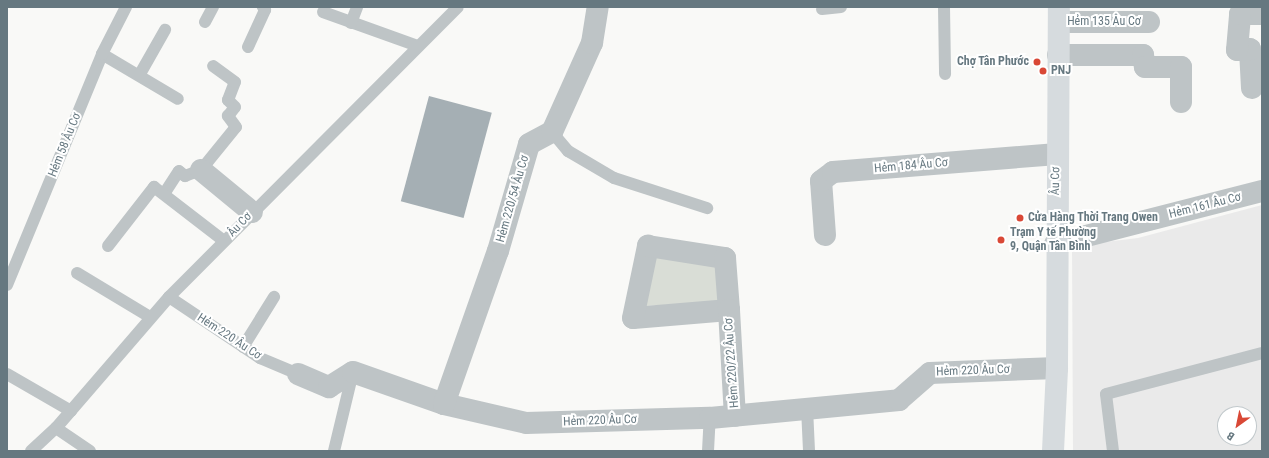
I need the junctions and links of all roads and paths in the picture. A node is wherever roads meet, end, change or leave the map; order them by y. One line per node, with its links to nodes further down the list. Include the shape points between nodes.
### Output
1 (126, 7): 19 (lane, Hẻm 58 Âu Cơ)
2 (213, 7): 13 (lane)
3 (263, 7): 18 (lane, via 265,10)
4 (357, 7): 15 (lane)
5 (458, 7): 17 (lane, Âu Cơ)
6 (598, 7): 27 (street, via 592,43)
7 (841, 7): 10 (lane)
8 (944, 7): 23 (lane)
9 (1261, 7): 24 (street, via 1261,14 1240,14 1237,50 1250,49)
10 (822, 9)
11 (323, 12): 15 (lane)
12 (1059, 14): 14 (street, Hẻm 135 Âu Cơ); 20 (main road, Âu Cơ)
13 (205, 22)
14 (1149, 22)
15 (351, 23): 17 (lane)
16 (165, 30): 22 (lane)
17 (418, 46): 33 (lane, Âu Cơ)
18 (248, 47)
19 (102, 54): 22 (lane); 39 (lane, Hẻm 58 Âu Cơ)
20 (1058, 55): 26 (street, via 1143,55 1145,67 1181,68); 28 (main road, Âu Cơ)
21 (213, 66): 29 (lane, via 235,82 228,100 235,107 228,116 236,127)
22 (140, 74): 25 (lane)
23 (945, 74)
24 (1252, 88)
25 (178, 99)
26 (1181, 102)
27 (552, 132): 32 (lane, via 568,151 614,178); 50 (street, Hẻm 220/54 Âu Cơ, via 529,144 498,251)
28 (1057, 154): 34 (street, Hẻm 184 Âu Cơ, via 833,172 821,181); 36 (main road, Âu Cơ)
29 (202, 170): 31 (lane, via 185,176 179,171); 33 (street)
30 (1262, 191): 36 (street, Hẻm 161 Âu Cơ)
31 (164, 194): 35 (lane); 37 (lane, via 154,187)
32 (707, 208)
33 (252, 212): 35 (lane, Âu Cơ)
34 (825, 235)
35 (224, 241): 40 (lane, Âu Cơ)
36 (1056, 244): 46 (main road, Âu Cơ)
37 (108, 246)
38 (77, 273): 43 (lane)
39 (7, 285)
40 (169, 297): 43 (lane, Âu Cơ); 44 (lane, Hẻm 220 Âu Cơ)
41 (274, 298): 44 (lane)
42 (729, 310): 42 (street, Hẻm 220/22 Âu Cơ, via 725,258 648,246 633,318); 53 (street, Hẻm 220/22 Âu Cơ)
43 (150, 318): 52 (lane, Âu Cơ)
44 (243, 347): 49 (lane, Hẻm 220 Âu Cơ, via 260,358)
45 (1262, 353): 62 (lane, via 1106,394)
46 (1057, 368): 51 (street, Hẻm 220 Âu Cơ, via 930,373 899,400); 61 (main road, Âu Cơ)
47 (353, 372): 49 (street, Hẻm 220 Âu Cơ, via 329,387); 50 (street, Hẻm 220 Âu Cơ); 58 (lane)
48 (7, 374): 52 (lane)
49 (298, 374)
50 (444, 404): 54 (street, Hẻm 220 Âu Cơ, via 526,424)
51 (807, 408): 53 (street, Hẻm 220 Âu Cơ); 60 (lane)
52 (71, 411): 55 (lane, Âu Cơ)
53 (735, 416): 54 (street, Hẻm 220 Âu Cơ)
54 (710, 418): 59 (lane)
55 (56, 428): 56 (lane, Âu Cơ); 57 (lane)
56 (31, 451)
57 (90, 451)
58 (334, 451)
59 (708, 451)
60 (810, 451)
61 (1053, 451)
62 (1112, 451)

